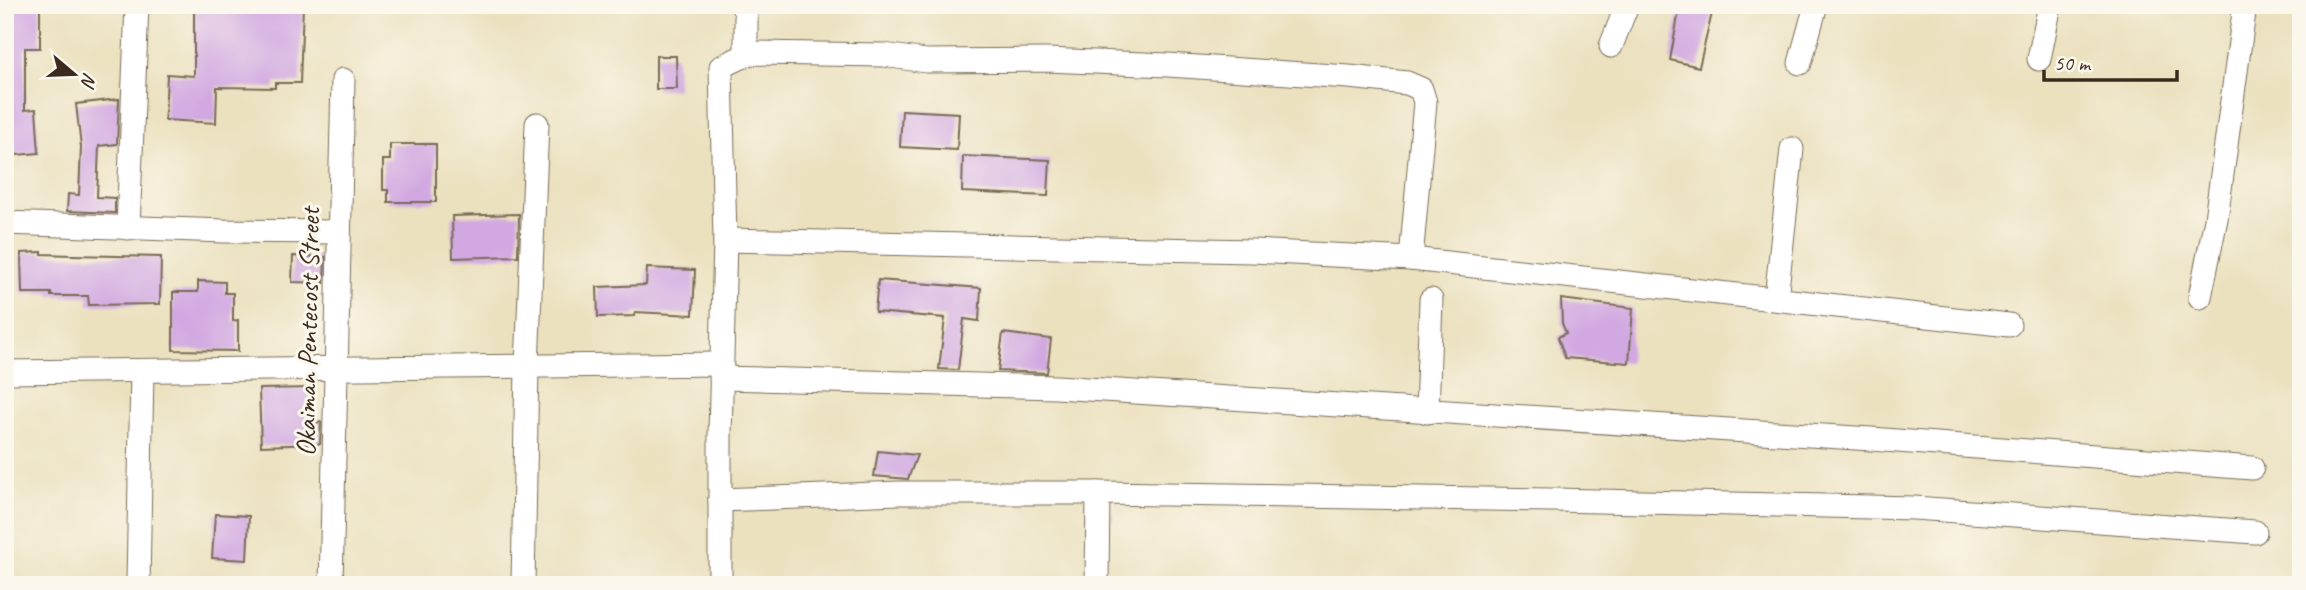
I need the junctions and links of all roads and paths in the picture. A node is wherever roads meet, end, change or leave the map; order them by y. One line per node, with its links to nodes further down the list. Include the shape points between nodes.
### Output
1 (137, 5): 15 (street)
2 (1626, 5): 7 (street)
3 (1816, 5): 10 (street)
4 (2050, 5): 9 (street)
5 (2245, 5): 19 (street, via 2216,219)
6 (744, 9): 8 (street)
7 (1611, 46)
8 (746, 49): 17 (street, via 721,67); 18 (street, via 926,61 1168,65 1407,83 1421,89 1425,102)
9 (2039, 59)
10 (1800, 63)
11 (343, 80): 16 (street, Okaiman Pentecost Street)
12 (537, 124): 23 (street)
13 (1792, 149): 20 (street)
14 (5, 223): 15 (street)
15 (128, 228): 16 (street)
16 (339, 232): 24 (street, Okaiman Pentecost Street)
17 (725, 240): 18 (street, via 1253,251); 26 (street)
18 (1411, 259): 20 (street)
19 (2200, 297)
20 (1776, 299): 22 (street)
21 (1431, 300): 28 (street)
22 (2009, 325)
23 (527, 366): 24 (street); 26 (street); 35 (street)
24 (336, 369): 25 (street); 34 (street, Okaiman Pentecost Street)
25 (142, 371): 27 (street); 33 (street)
26 (721, 371): 28 (street); 31 (street)
27 (5, 372)
28 (1427, 412): 29 (street)
29 (2252, 468)
30 (1098, 493): 31 (street, via 899,493); 32 (street, via 1914,508); 37 (street)
31 (720, 500): 36 (street)
32 (2255, 532)
33 (138, 585)
34 (331, 585)
35 (523, 585)
36 (720, 585)
37 (1097, 585)

